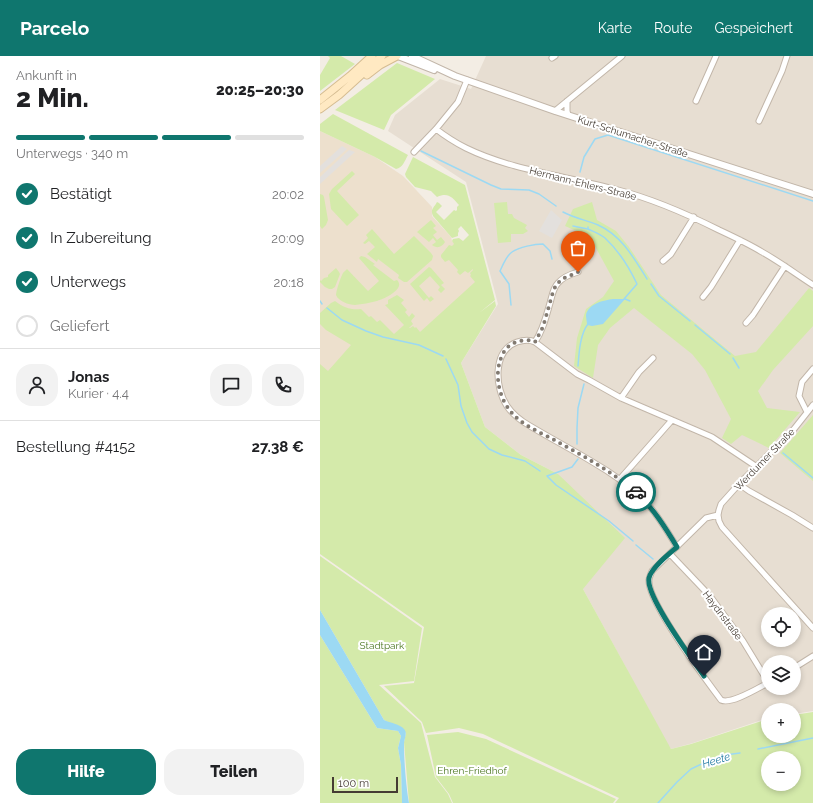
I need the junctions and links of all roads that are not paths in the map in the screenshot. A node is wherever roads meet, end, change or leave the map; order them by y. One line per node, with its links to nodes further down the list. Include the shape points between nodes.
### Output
1 (371, 56): 12 (main road)
2 (382, 56): 11 (main road)
3 (397, 56): 9 (street, Kurt-Schumacher-Straße); 11 (main road, via 380,65)
4 (412, 56): 8 (street, Kurt-Schumacher-Straße)
5 (622, 56): 14 (street)
6 (716, 56): 13 (street)
7 (787, 56): 18 (street)
8 (417, 58): 9 (street, Kurt-Schumacher-Straße)
9 (455, 76): 10 (street, Kurt-Schumacher-Straße)
10 (467, 80): 16 (street, Kurt-Schumacher-Straße); 19 (street, via 458,102)
11 (339, 95): 15 (main road)
12 (320, 100)
13 (696, 101)
14 (568, 102): 16 (street); 17 (street)
15 (320, 109)
16 (555, 111): 17 (street, Kurt-Schumacher-Straße)
17 (568, 115): 21 (street, Kurt-Schumacher-Straße)
18 (759, 121)
19 (436, 129): 20 (street); 22 (street, Hermann-Ehlers-Straße, via 466,148 488,157 618,190)
20 (414, 152)
21 (813, 194)
22 (694, 217): 23 (street, Hermann-Ehlers-Straße); 24 (street, via 671,254)
23 (740, 240): 25 (street, Hermann-Ehlers-Straße); 28 (street)
24 (663, 261)
25 (785, 266): 27 (street, Hermann-Ehlers-Straße); 29 (street)
26 (578, 272): 30 (street, via 562,279 556,285 543,327)
27 (813, 286)
28 (703, 296)
29 (746, 323)
30 (535, 342): 33 (street, via 582,376); 38 (street, via 523,340 511,344 500,360 499,383 507,407 519,420)
31 (653, 358): 33 (street, via 639,372)
32 (813, 368): 35 (street, via 802,382 799,396)
33 (621, 398): 36 (street)
34 (813, 405): 35 (street, Werdumer Straße)
35 (807, 412): 37 (street, Werdumer Straße)
36 (672, 420): 37 (street, via 712,437); 38 (street)
37 (757, 467): 39 (street, Werdumer Straße)
38 (620, 479): 42 (street, via 650,506)
39 (739, 484): 40 (street, Werdumer Straße, via 721,504); 41 (street)
40 (718, 515): 42 (street, via 706,518); 44 (street, via 722,527)
41 (813, 528)
42 (677, 547): 43 (street)
43 (670, 554): 47 (street, Haydnstraße, via 710,596); 48 (street, via 652,571 649,579 650,589 672,629 721,700 724,702 736,699)
44 (813, 628)
45 (813, 656): 46 (street)
46 (801, 664)
47 (761, 671)
48 (761, 686)

